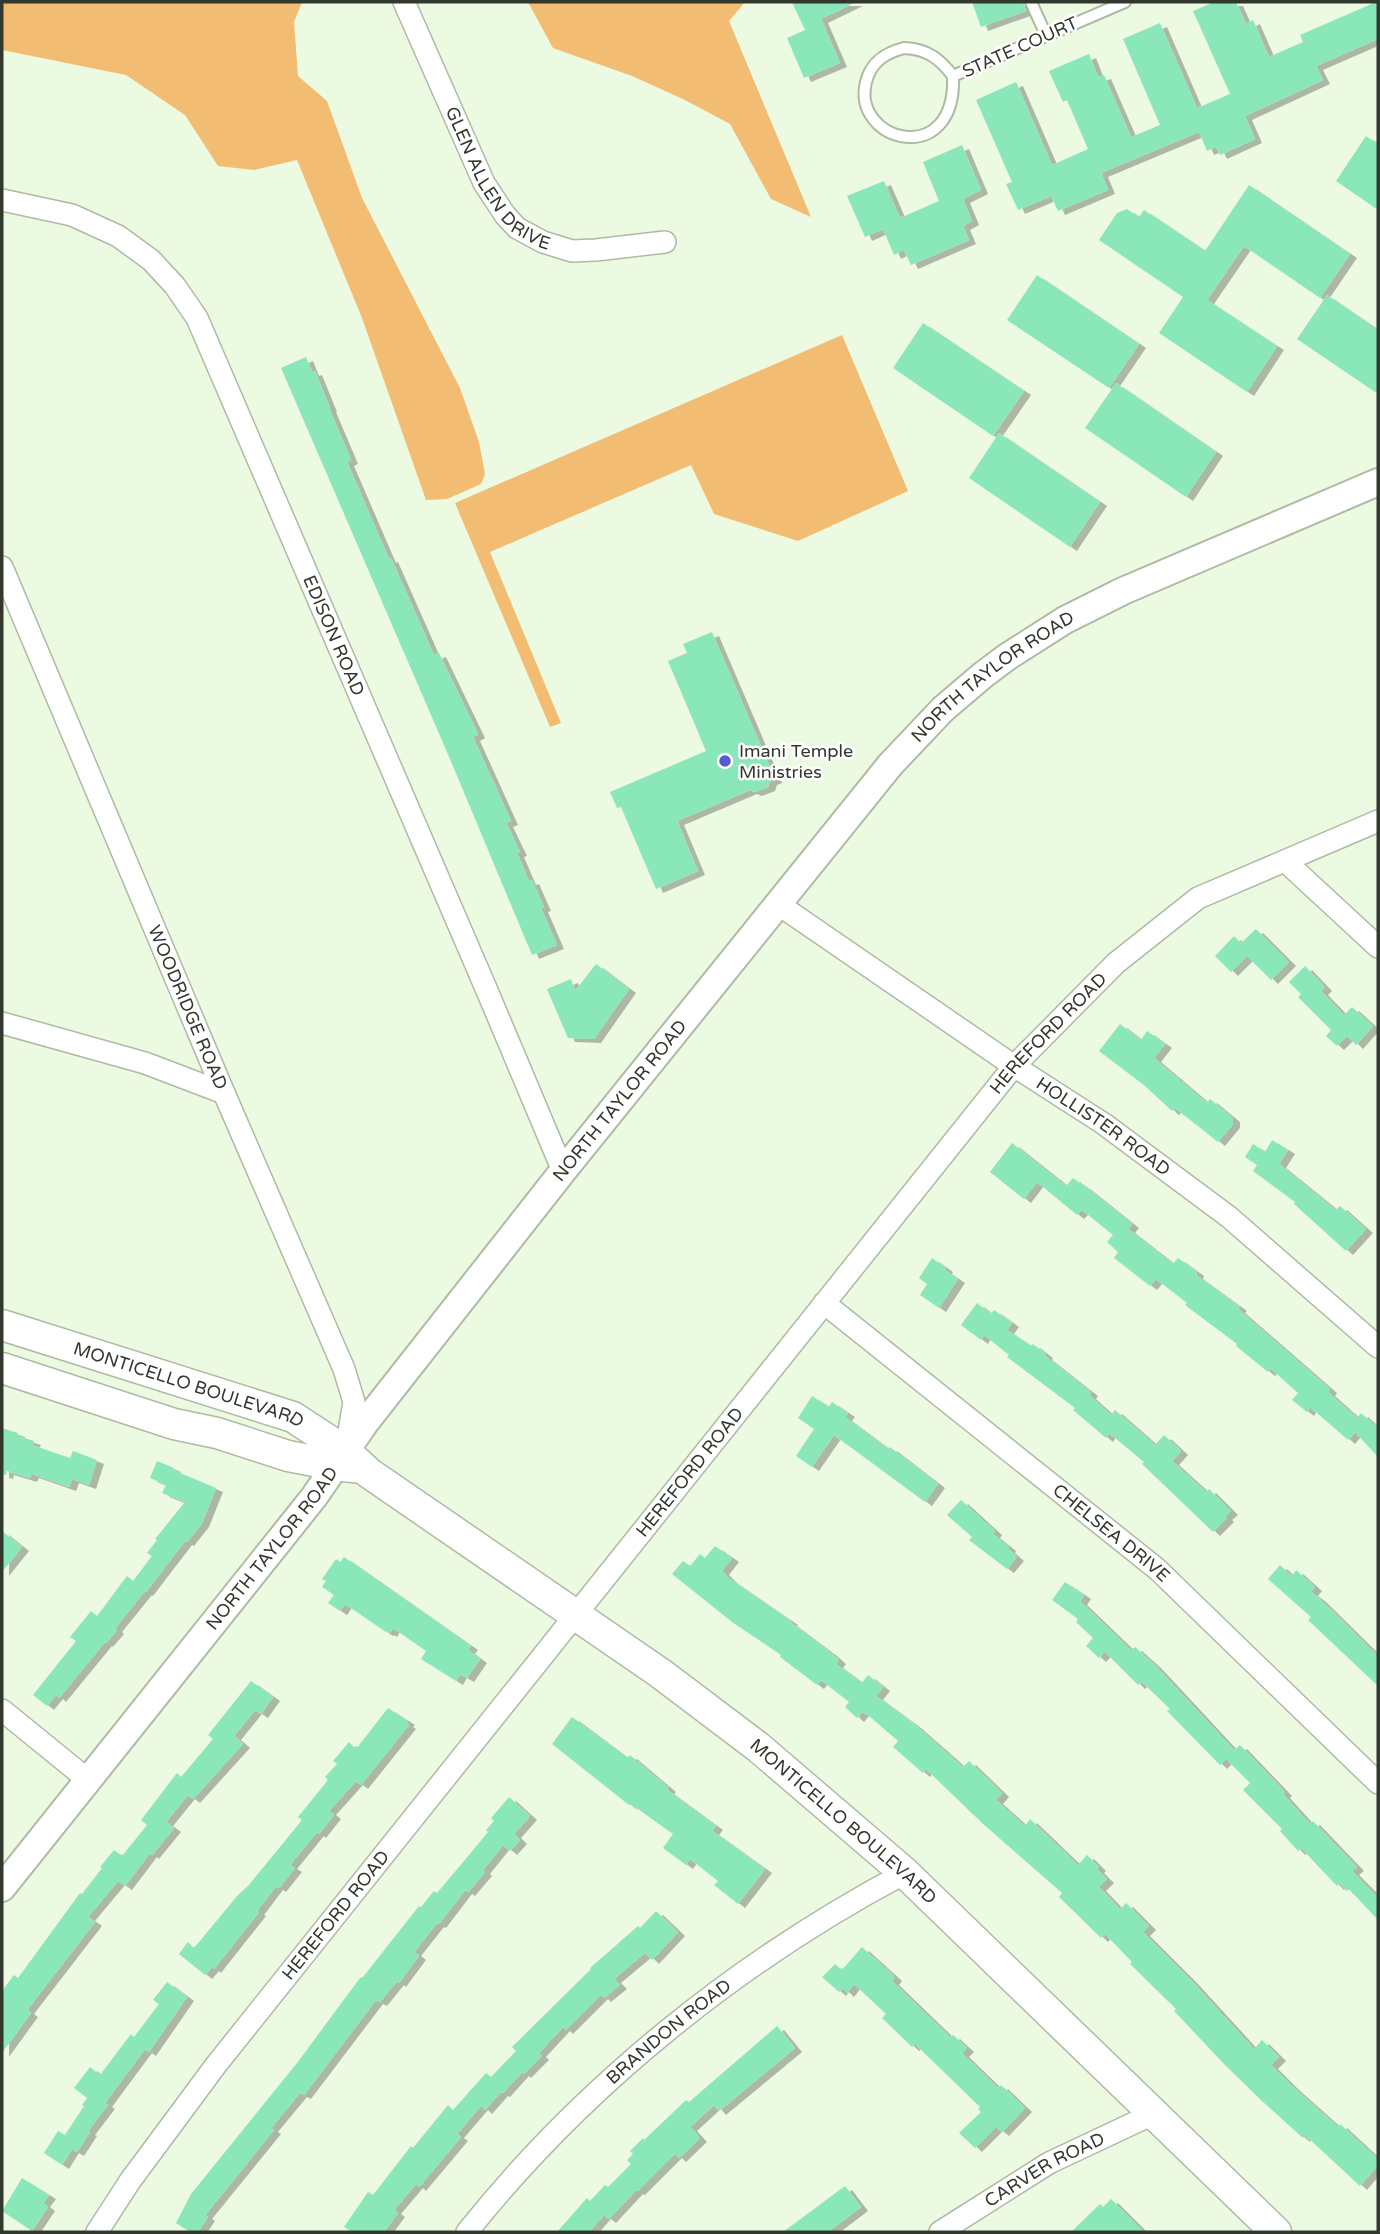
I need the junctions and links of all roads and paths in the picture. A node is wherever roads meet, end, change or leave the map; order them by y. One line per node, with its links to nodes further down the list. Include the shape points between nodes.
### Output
1 (404, 2): 7 (street, GLEN ALLEN DRIVE, via 484,183 517,228 572,251)
2 (1031, 2): 4 (lane)
3 (1125, 2): 4 (lane, STATE COURT)
4 (1046, 35): 5 (lane, STATE COURT)
5 (953, 76): 5 (lane, via 933,55 919,49 889,52 868,74 866,104 883,129 909,137 923,135 945,119 951,106)
6 (2, 200): 17 (street, EDISON ROAD, via 72,215 118,236 151,260 197,318)
7 (665, 242)
8 (1378, 482): 12 (street, NORTH TAYLOR ROAD, via 1123,591 1007,657 943,709 890,765)
9 (2, 567): 16 (street, WOODRIDGE ROAD)
10 (1378, 821): 11 (street, HEREFORD ROAD)
11 (1285, 861): 13 (street); 15 (street, HEREFORD ROAD, via 1198,898 1116,963)
12 (778, 904): 15 (street, HOLLISTER ROAD); 17 (street, NORTH TAYLOR ROAD)
13 (1378, 947)
14 (2, 1023): 16 (street, via 145,1063)
15 (1014, 1066): 18 (street, HEREFORD ROAD); 20 (street, HOLLISTER ROAD, via 1104,1124 1228,1217)
16 (224, 1093): 22 (street, WOODRIDGE ROAD, via 344,1369 354,1402)
17 (563, 1171): 22 (street, NORTH TAYLOR ROAD, via 365,1423)
18 (824, 1303): 23 (street, HEREFORD ROAD); 26 (street, CHELSEA DRIVE, via 1157,1569)
19 (2, 1325): 22 (main road, MONTICELLO BOULEVARD, via 293,1417)
20 (1378, 1347)
21 (2, 1368): 22 (main road, MONTICELLO BOULEVARD, via 174,1424 296,1457)
22 (347, 1462): 23 (main road, MONTICELLO BOULEVARD); 25 (street, NORTH TAYLOR ROAD)
23 (574, 1616): 27 (main road, MONTICELLO BOULEVARD, via 758,1747); 30 (street, HEREFORD ROAD, via 216,2065)
24 (2, 1710): 25 (street)
25 (88, 1780): 28 (street, NORTH TAYLOR ROAD)
26 (1378, 1783)
27 (905, 1872): 29 (main road, MONTICELLO BOULEVARD); 31 (street, BRANDON ROAD, via 776,1950 664,2034 570,2120)
28 (2, 1888)
29 (1153, 2114): 32 (street, CARVER ROAD, via 1049,2163); 33 (main road, MONTICELLO BOULEVARD)
30 (97, 2232)
31 (467, 2232)
32 (940, 2232)
33 (1276, 2232)

